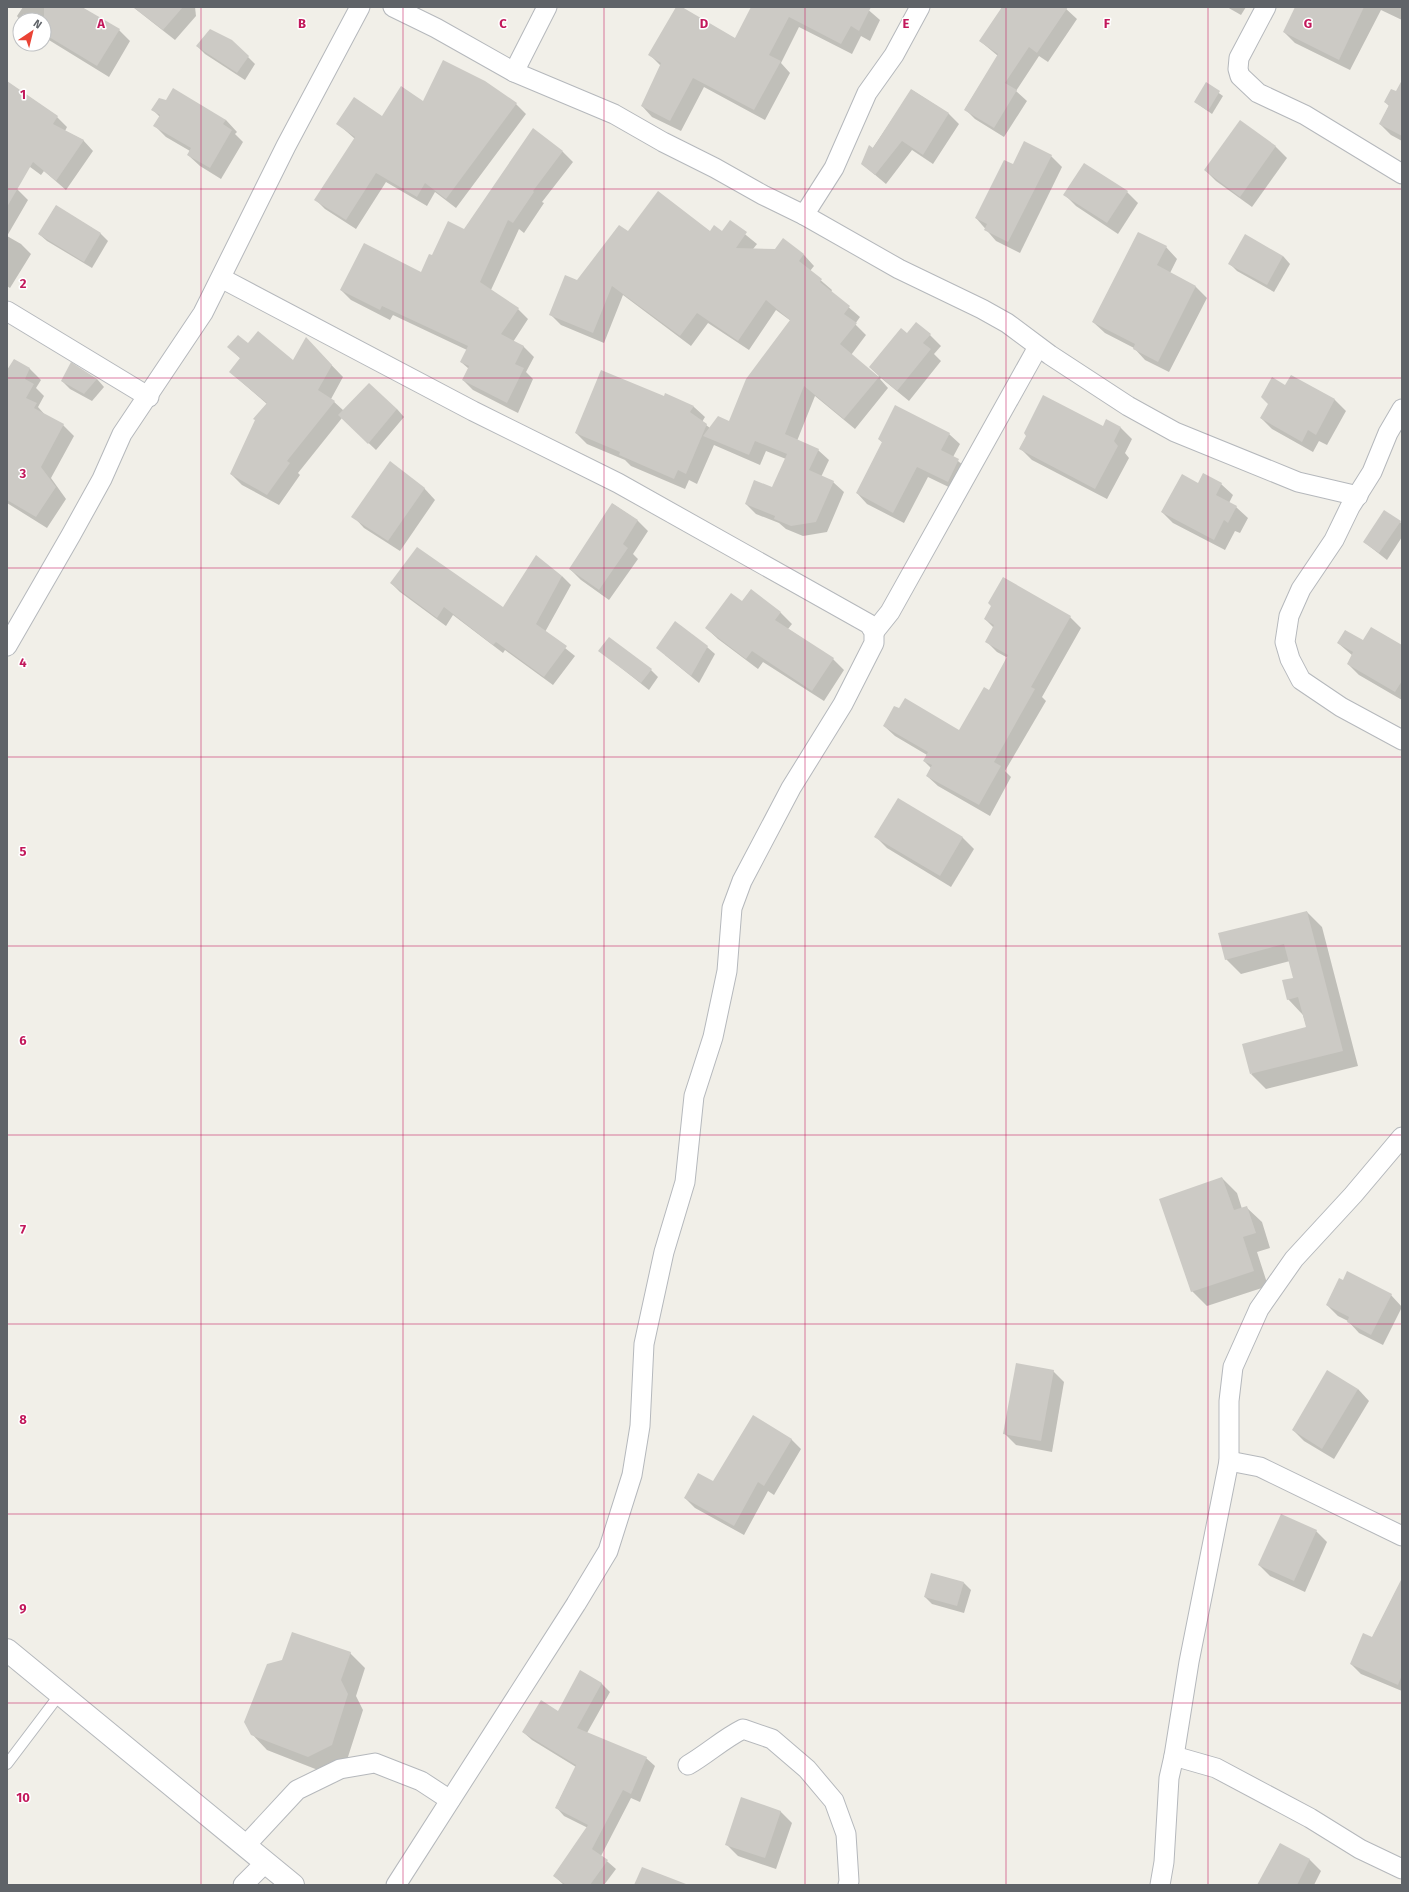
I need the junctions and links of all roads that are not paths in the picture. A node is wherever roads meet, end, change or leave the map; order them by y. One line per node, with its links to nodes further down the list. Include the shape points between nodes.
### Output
1 (360, 7): 9 (street, via 286,146)
2 (393, 7): 6 (street)
3 (547, 7): 6 (street)
4 (920, 7): 8 (street, via 894,55 867,94 834,168)
5 (1266, 7): 7 (street, via 1240,58 1240,76 1258,93 1326,127)
6 (514, 72): 8 (street, via 614,114)
7 (1402, 174)
8 (804, 215): 11 (street, via 899,270 982,309 1023,334)
9 (221, 278): 12 (street, via 203,313); 15 (street, via 473,411 618,483 869,624)
10 (7, 311): 12 (street)
11 (1038, 347): 14 (street, via 1128,406 1175,432 1298,482); 15 (street, via 890,612)
12 (149, 397): 16 (street, via 122,434 102,479)
13 (1402, 409): 14 (street)
14 (1358, 496): 17 (street, via 1334,540 1301,589 1289,616 1285,642 1301,680 1341,707)
15 (874, 632): 26 (street, via 874,643 843,704 791,788 742,881 732,908 727,971 714,1037 694,1096 685,1182 664,1252 644,1344 640,1426 632,1475 608,1551)
16 (7, 646)
17 (1402, 740)
18 (1402, 1137): 19 (street, via 1354,1195 1294,1259 1259,1309 1233,1367)
19 (1229, 1460): 20 (street, via 1260,1467); 23 (street, via 1189,1662)
20 (1402, 1536)
21 (7, 1650): 22 (street)
22 (60, 1694): 24 (lane); 27 (street)
23 (1174, 1756): 29 (street, via 1216,1768 1310,1818 1360,1849); 34 (street, via 1169,1778 1164,1862)
24 (7, 1764)
25 (688, 1765): 33 (street, via 725,1738 743,1729 772,1739 808,1769 834,1801 846,1834)
26 (450, 1800): 27 (street, via 421,1781 375,1763 340,1769 297,1790); 32 (street)
27 (245, 1846): 28 (street)
28 (265, 1863): 30 (street); 31 (street)
29 (1402, 1869)
30 (243, 1885)
31 (293, 1885)
32 (396, 1885)
33 (848, 1885)
34 (1160, 1885)

